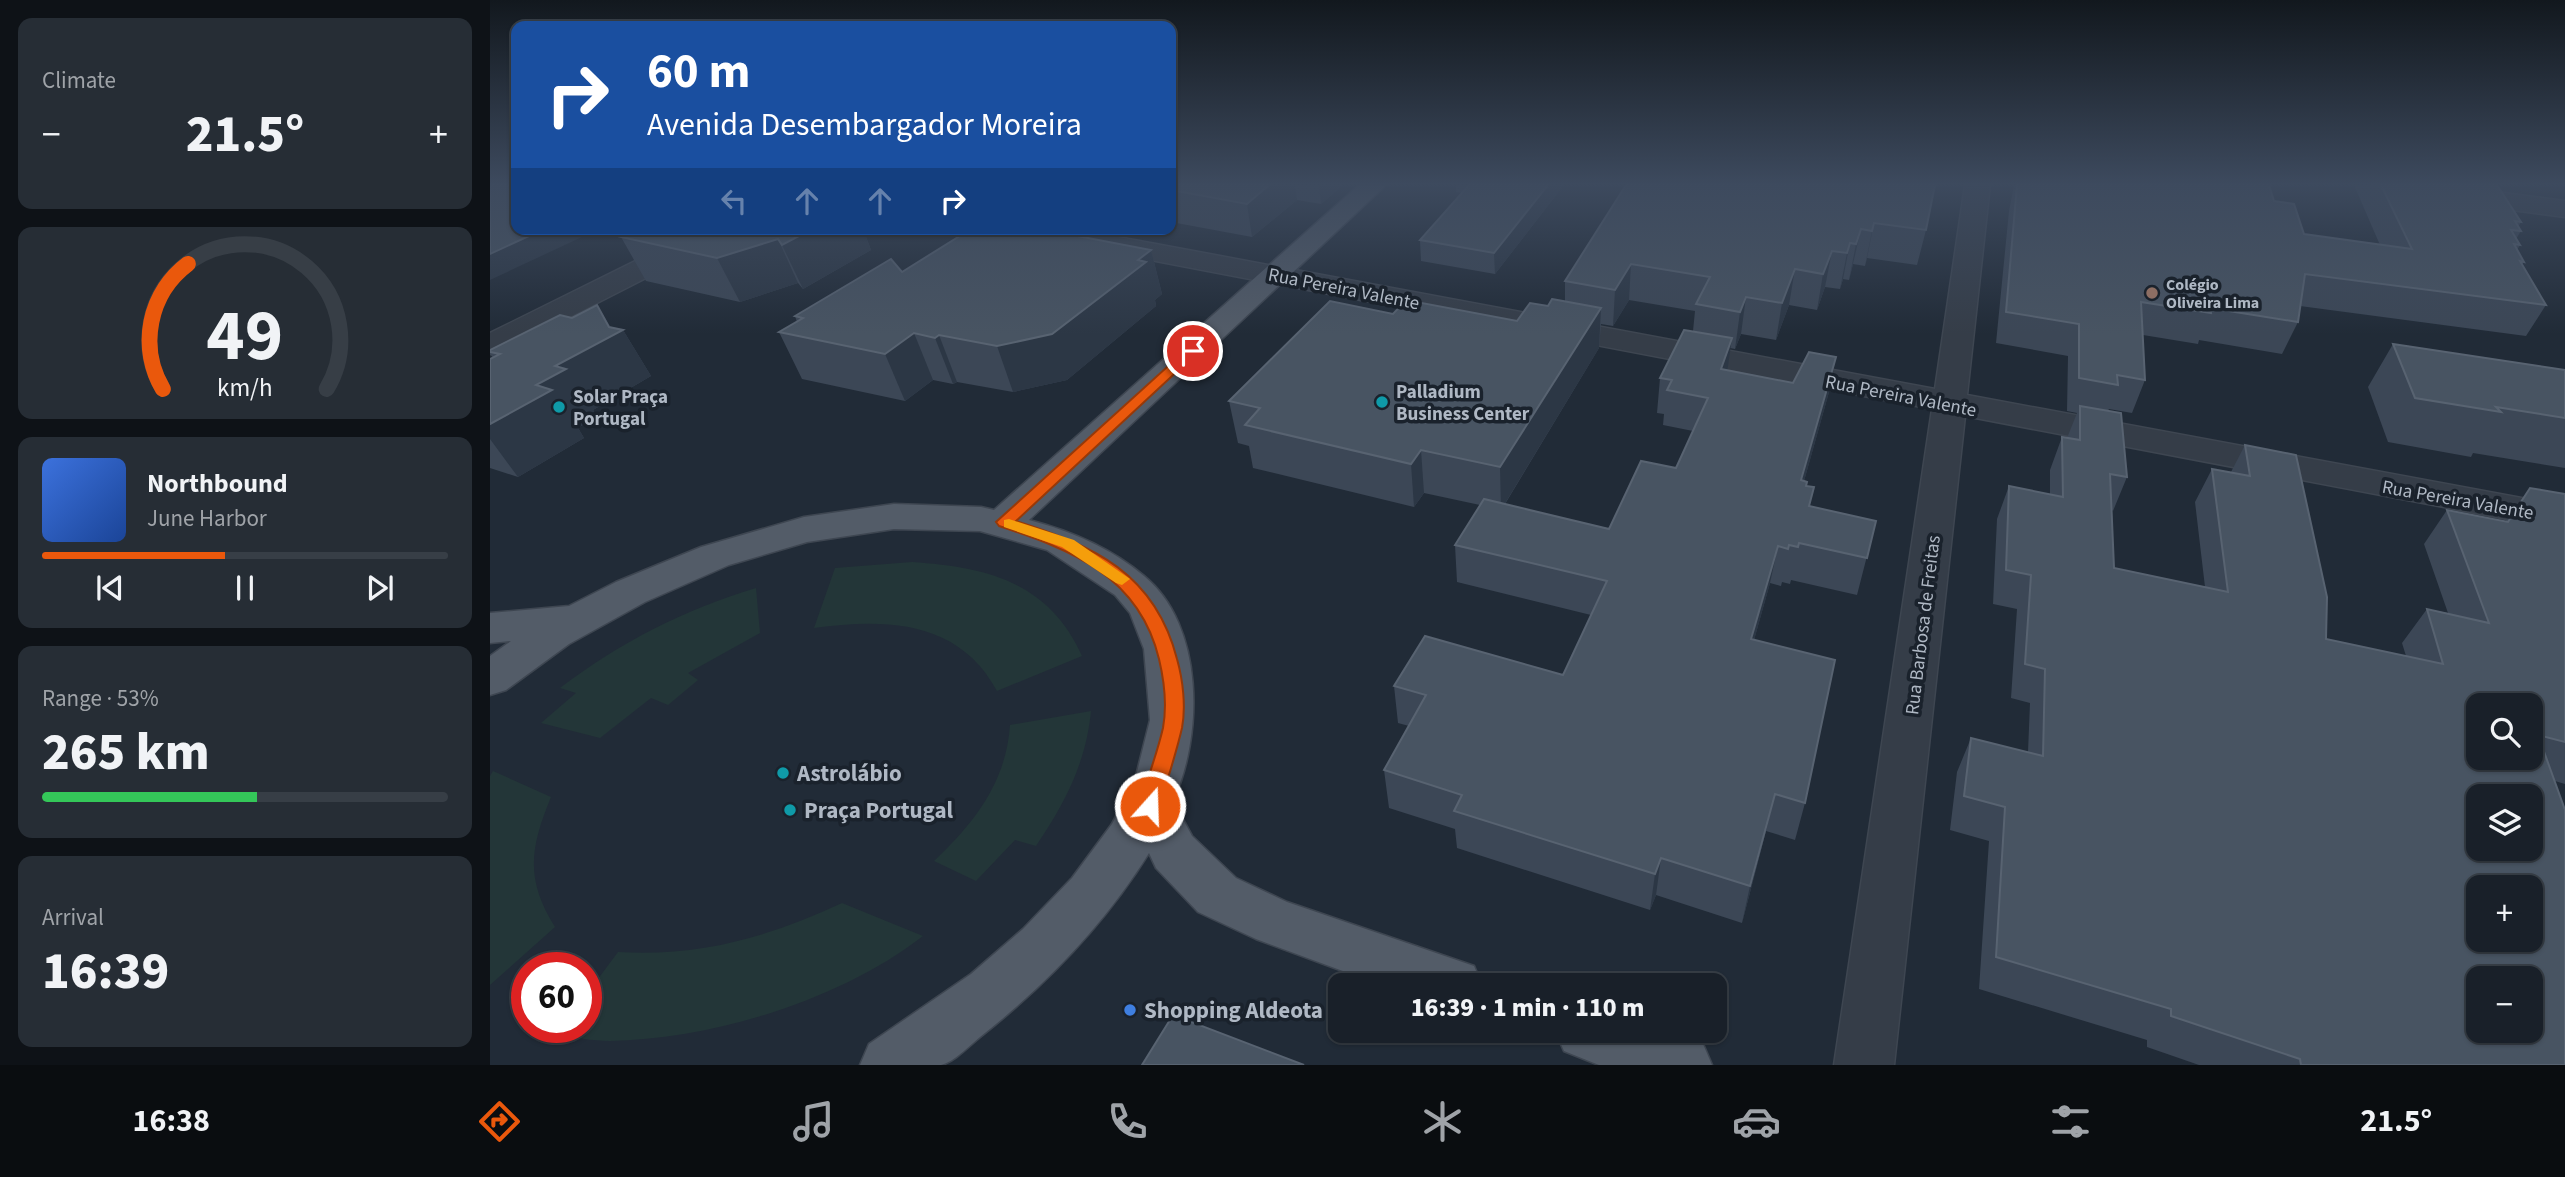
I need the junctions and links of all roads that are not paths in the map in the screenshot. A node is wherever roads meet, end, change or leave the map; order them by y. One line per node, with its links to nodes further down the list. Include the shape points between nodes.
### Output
1 (709, 235): 6 (street)
2 (1063, 235): 5 (street, Rua Pereira Valente)
3 (1320, 235): 5 (main road)
4 (1972, 235): 7 (street, Rua Barbosa de Freitas)
5 (1276, 275): 7 (street, Rua Pereira Valente); 9 (main road)
6 (490, 345)
7 (1950, 405): 8 (street, Rua Pereira Valente); 18 (street, Rua Barbosa de Freitas)
8 (2565, 519)
9 (1004, 522): 10 (main road, via 914,516 809,530 714,558 650,583); 13 (main road, via 1068,543 1130,586 1148,608 1162,636 1173,679 1173,726)
10 (578, 620): 11 (main road); 12 (main road)
11 (490, 628)
12 (490, 678)
13 (1150, 806): 14 (main road, via 1174,852 1217,895 1275,922); 16 (main road, via 1123,849 1043,947 939,1034)
14 (1420, 973)
15 (1619, 1043): 17 (main road)
16 (890, 1065)
17 (1682, 1065)
18 (1864, 1065)

